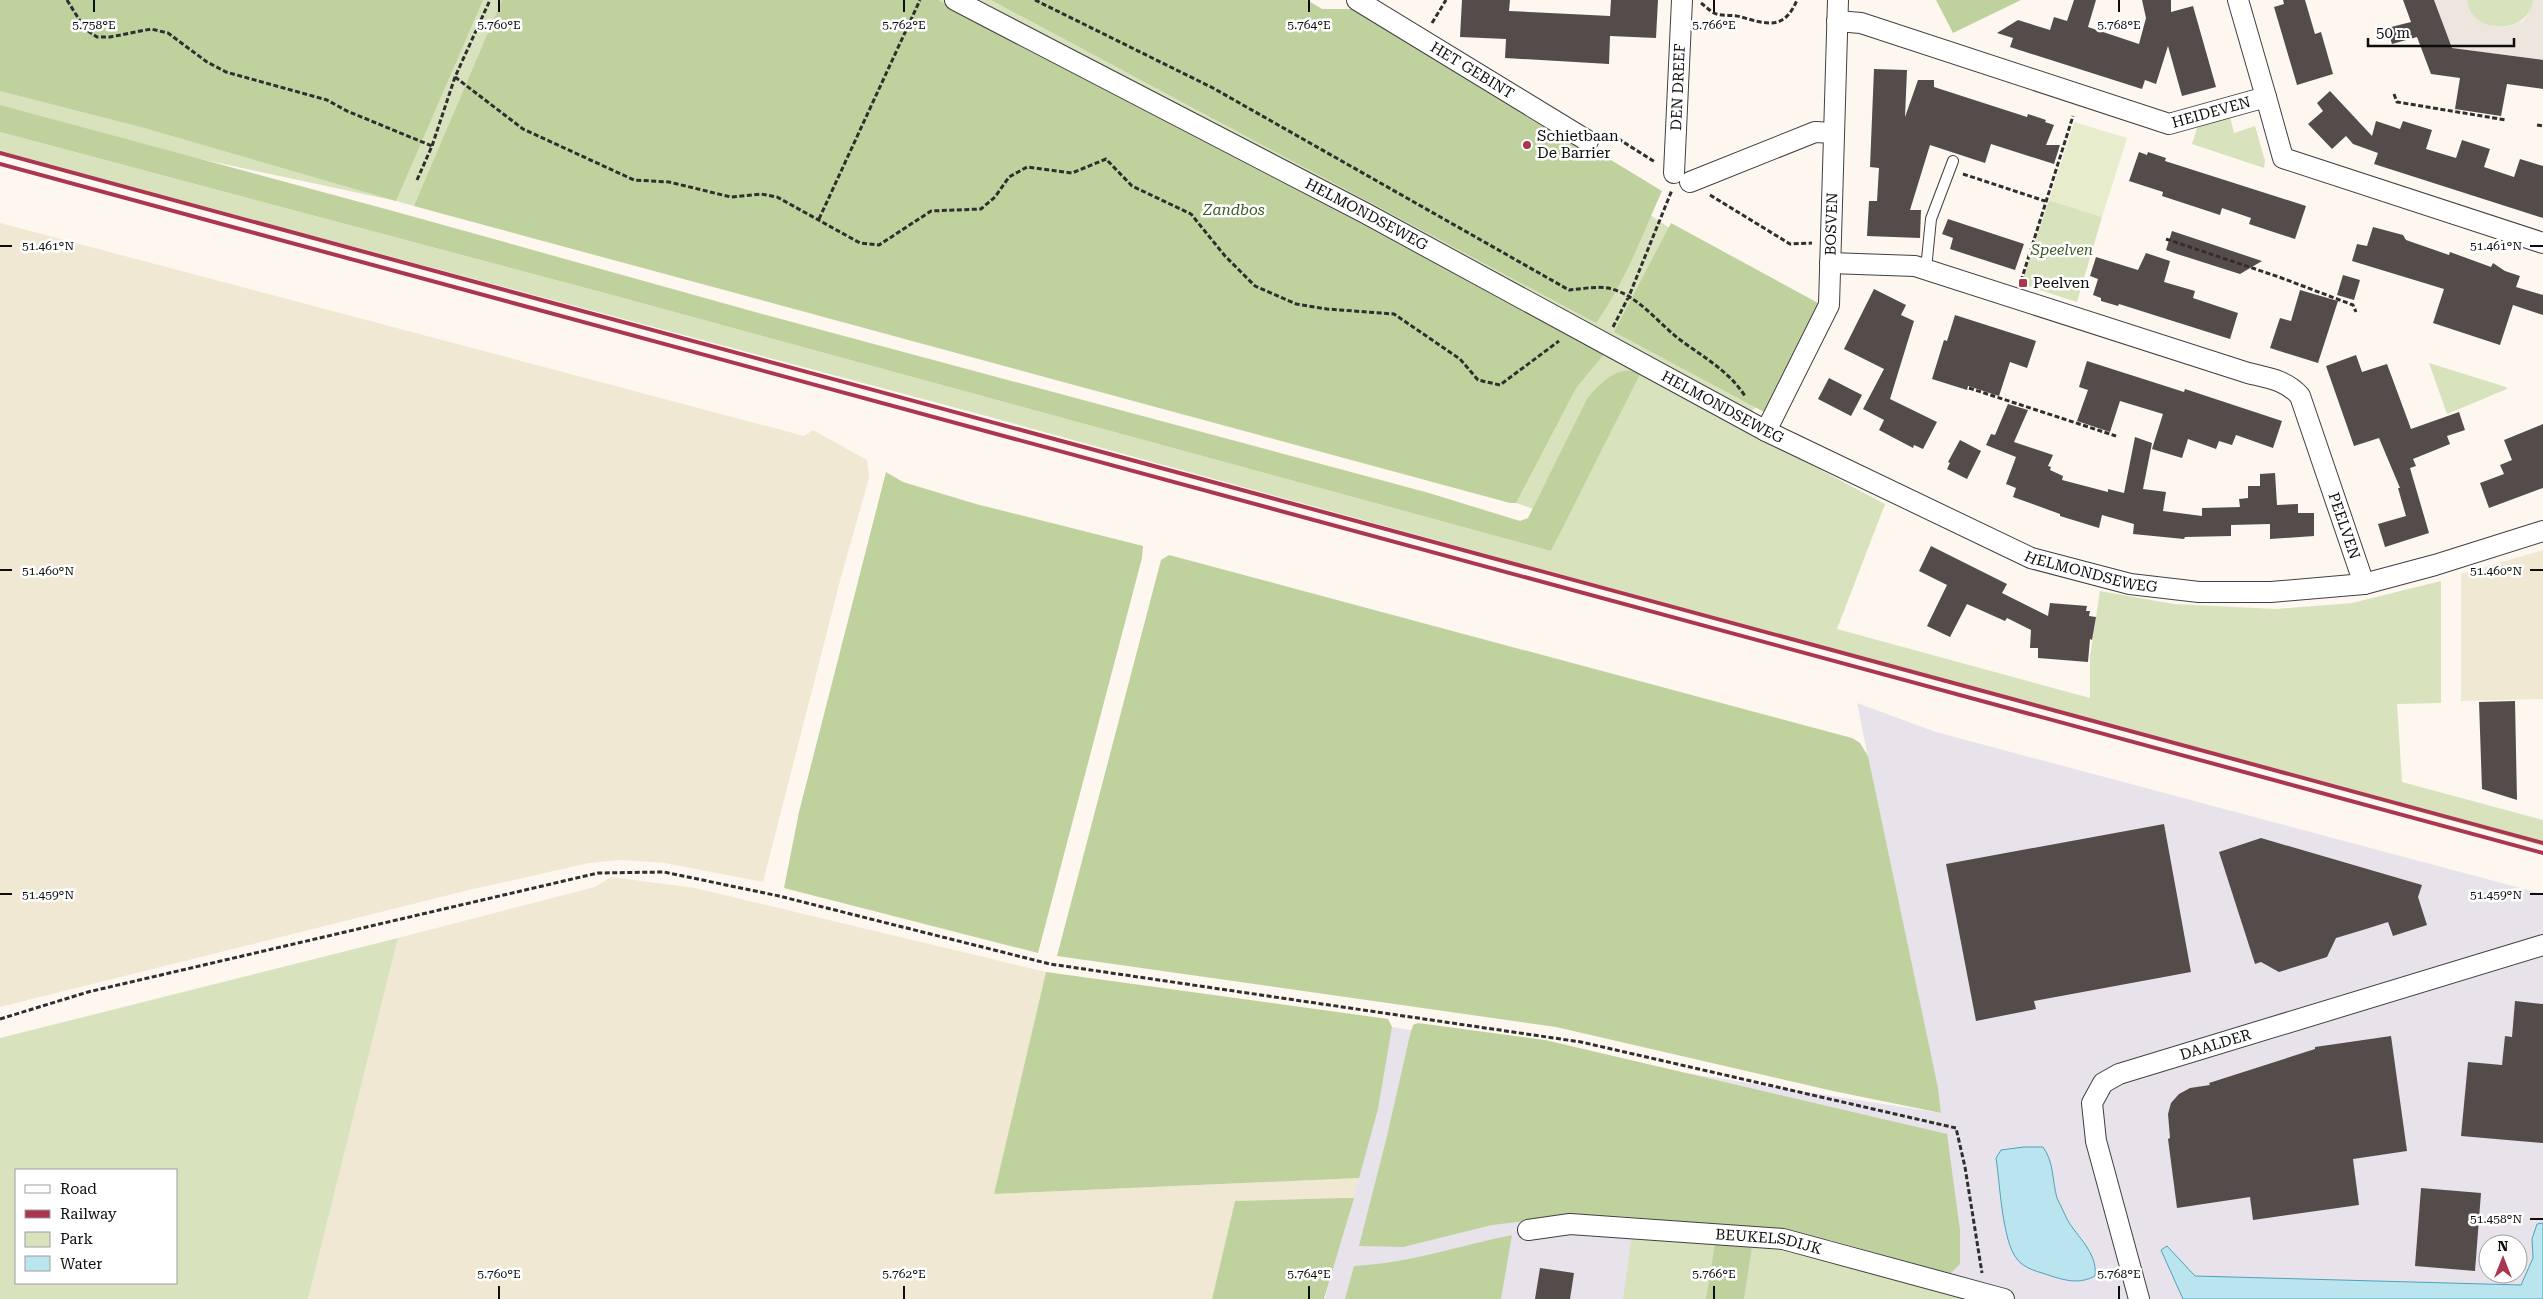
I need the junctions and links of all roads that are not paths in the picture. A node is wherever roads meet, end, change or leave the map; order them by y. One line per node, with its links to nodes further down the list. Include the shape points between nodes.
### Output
1 (955, 0): 14 (street, HELMONDSEWEG, via 1365,213)
2 (1357, 0): 9 (street, HET GEBINT)
3 (1682, 0): 8 (street, DEN DREEF, via 1682,178 1815,132)
4 (1838, 0): 6 (street, BOSVEN)
5 (2238, 0): 7 (street)
6 (1837, 21): 7 (street, HEIDEVEN, via 1861,23 2169,124); 8 (street, BOSVEN)
7 (2266, 97): 11 (street, HEIDEVEN, via 2283,158)
8 (1834, 133): 12 (street, BOSVEN)
9 (1588, 141)
10 (1951, 165): 13 (lane, via 1931,219)
11 (2543, 243)
12 (1830, 263): 13 (street, PEELVEN, via 1915,266); 14 (street, BOSVEN, via 1829,305)
13 (1926, 270): 16 (street, PEELVEN, via 2282,381 2293,388 2300,396)
14 (1766, 431): 16 (street, HELMONDSEWEG, via 2032,558 2130,584 2198,592 2271,592)
15 (2543, 530): 16 (street, HELMONDSEWEG)
16 (2364, 584)
17 (2543, 945): 20 (street, DAALDER, via 2119,1074 2102,1083 2092,1103 2096,1141)
18 (1528, 1230): 19 (street, BEUKELSDIJK, via 1570,1224 1783,1239)
19 (2004, 1299)
20 (2138, 1299)

